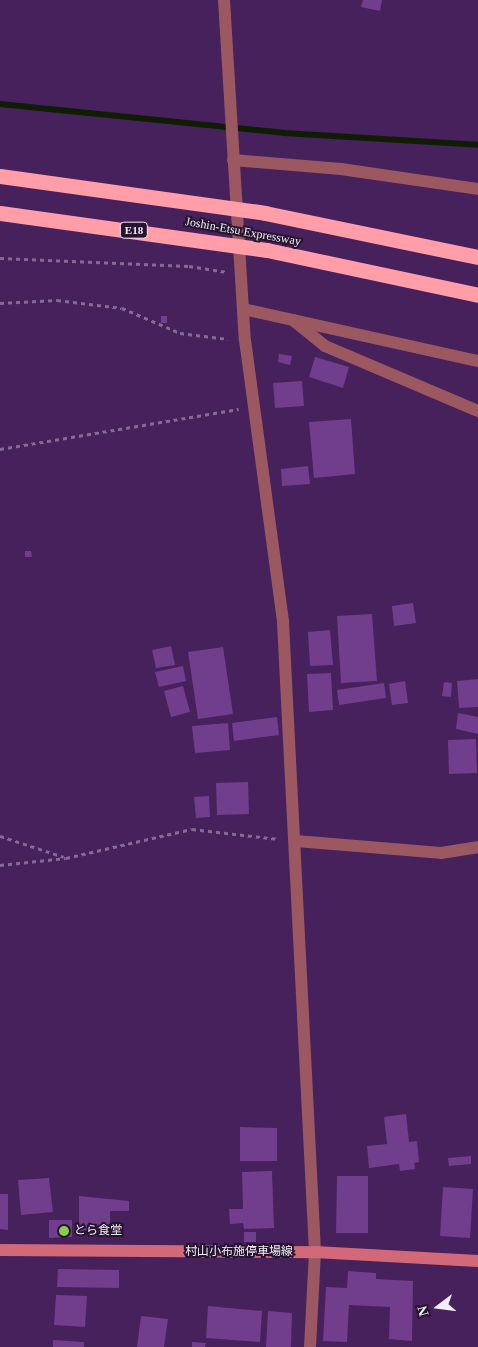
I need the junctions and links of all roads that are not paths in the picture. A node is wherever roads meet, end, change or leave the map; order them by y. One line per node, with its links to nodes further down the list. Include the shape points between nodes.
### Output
1 (224, 0): 2 (street)
2 (233, 160): 4 (street, via 341,169); 8 (street, via 244,275)
3 (0, 176): 6 (highway, Joshin-Etsu Expressway, via 265,213)
4 (478, 189)
5 (0, 214): 7 (highway, Joshin-Etsu Expressway / E18, via 267,250)
6 (478, 257)
7 (478, 295)
8 (243, 309): 9 (street); 12 (street, via 252,407 283,622)
9 (290, 317): 10 (street); 11 (street, via 325,346)
10 (478, 361)
11 (478, 411)
12 (296, 841): 13 (street, via 441,853); 15 (street)
13 (478, 847)
14 (0, 1250): 15 (main road, 村山小布施停車場線)
15 (315, 1252): 16 (main road, 村山小布施停車場線); 17 (street)
16 (478, 1261)
17 (310, 1347)

